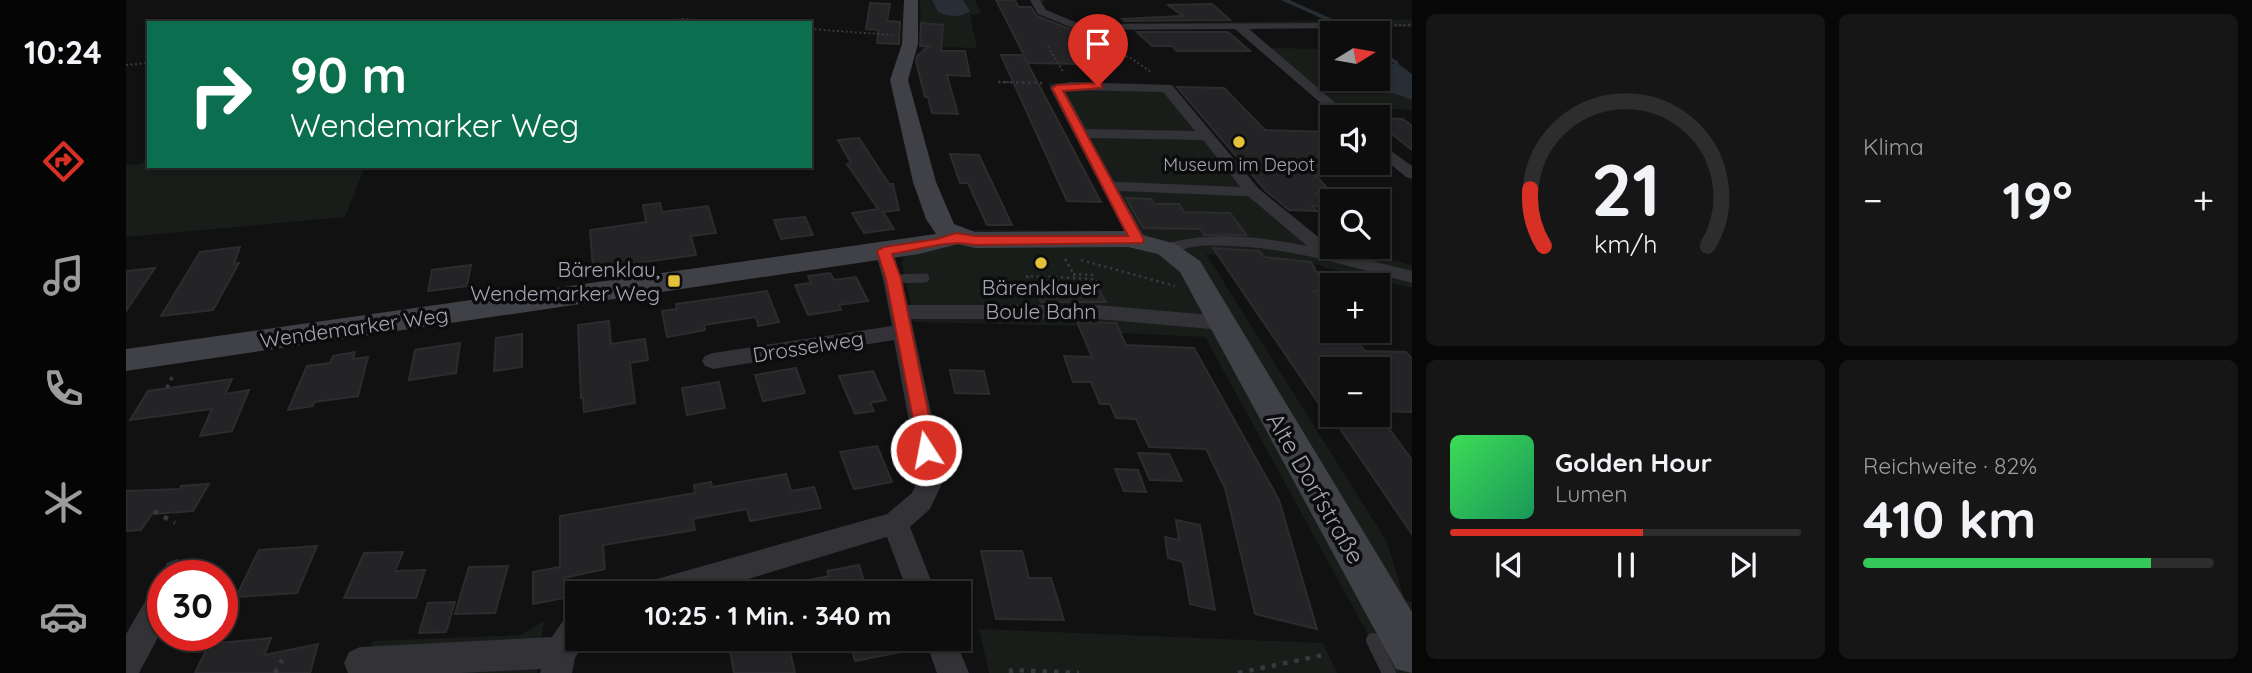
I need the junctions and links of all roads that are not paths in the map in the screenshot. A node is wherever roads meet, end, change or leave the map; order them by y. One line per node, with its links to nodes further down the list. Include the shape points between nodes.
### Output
1 (911, 0): 14 (street, via 910,44 899,80 937,217)
2 (1035, 0): 4 (street, via 1042,12 1078,27)
3 (1320, 25): 4 (street)
4 (1238, 26): 5 (street)
5 (1331, 105)
6 (1080, 133): 7 (street); 7 (street, via 1064,87 1167,88); 12 (street)
7 (1206, 136): 13 (street)
8 (1390, 156): 9 (street)
9 (1395, 160): 10 (street); 11 (street)
10 (1412, 161)
11 (1412, 174)
12 (1108, 187): 13 (lane); 15 (street)
13 (1253, 192): 16 (street)
14 (956, 237): 15 (street); 17 (street, Wendemarker Weg)
15 (1152, 245): 18 (street, via 1256,243); 24 (street, Alte Dorfstraße, via 1191,267)
16 (1320, 248)
17 (884, 251): 22 (street); 25 (street, Wendemarker Weg)
18 (1320, 255)
19 (1339, 259): 20 (street)
20 (1412, 277)
21 (925, 278): 22 (lane)
22 (893, 279): 23 (street)
23 (902, 321): 24 (street, via 1009,312 1097,312); 26 (street, Drosselweg); 27 (street, via 932,477 921,501)
24 (1211, 322): 33 (street, Alte Dorfstraße)
25 (126, 360)
26 (713, 361)
27 (895, 523): 28 (street); 29 (street)
28 (698, 581)
29 (917, 581)
30 (147, 627): 36 (street)
31 (1373, 640): 38 (lane)
32 (945, 651): 37 (street)
33 (1412, 653)
34 (558, 662): 35 (street)
35 (359, 663)
36 (126, 665)
37 (953, 673)
38 (1390, 673)

